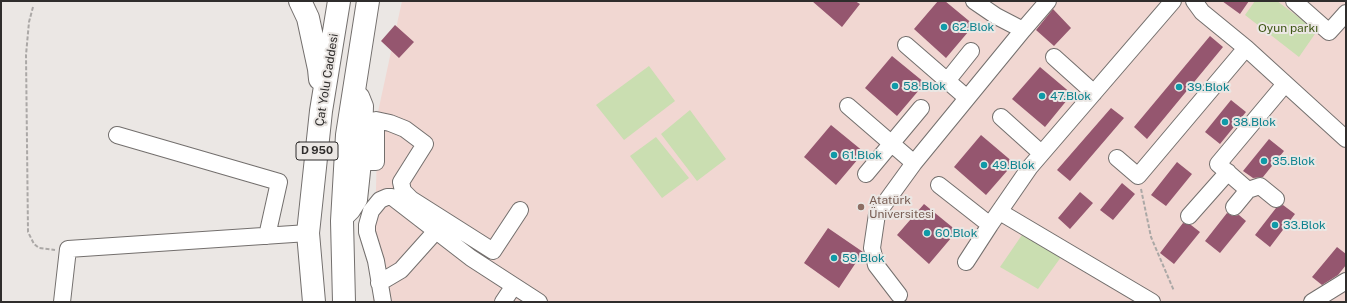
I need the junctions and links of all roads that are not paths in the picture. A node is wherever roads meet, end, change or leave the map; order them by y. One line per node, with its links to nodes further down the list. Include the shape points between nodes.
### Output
1 (300, 1): 22 (highway, via 308,18 319,69)
2 (340, 1): 22 (highway, Çat Yolu Caddesi / D 950)
3 (368, 1): 17 (highway, D 950)
4 (974, 1): 10 (street)
5 (1048, 1): 10 (street)
6 (1173, 1): 18 (street)
7 (1294, 1): 9 (street, via 1329,32)
8 (1202, 5): 12 (street)
9 (1346, 13)
10 (1023, 30): 19 (street)
11 (906, 45): 15 (street)
12 (1246, 48): 16 (street); 28 (street, via 1138,176)
13 (971, 51): 15 (street)
14 (1054, 57): 18 (street)
15 (947, 80): 19 (street)
16 (1285, 84): 25 (street); 31 (street, via 1218,164)
17 (354, 90): 29 (street, via 361,96 365,106); 40 (highway, D 950, via 347,135)
18 (1094, 93): 27 (street)
19 (967, 98): 30 (street)
20 (848, 106): 26 (street)
21 (921, 108): 26 (street)
22 (321, 111): 43 (highway, Çat Yolu Caddesi / D 950)
23 (1001, 117): 27 (street)
24 (117, 135): 44 (street, via 279,182)
25 (1346, 139)
26 (891, 144): 30 (street); 32 (street)
27 (1041, 153): 38 (street, via 1016,184)
28 (1117, 158)
29 (364, 162): 37 (street, via 376,162 376,120 405,130 425,144 401,182 403,191 493,251); 40 (street, via 359,200)
30 (914, 163): 49 (street, via 877,214 874,228 872,248 876,265)
31 (1228, 172): 34 (street); 39 (street)
32 (866, 174)
33 (939, 186): 41 (street)
34 (1248, 190): 35 (street, via 1260,186); 36 (street)
35 (1276, 199)
36 (1234, 207)
37 (520, 210)
38 (1000, 212): 41 (street); 56 (street)
39 (1189, 216)
40 (342, 221): 52 (highway, D 950)
41 (990, 225): 45 (street)
42 (435, 232): 47 (street, via 401,270); 47 (street, via 392,197 380,200 371,211 367,232); 48 (street)
43 (308, 233): 44 (street); 51 (highway, Çat Yolu Caddesi / D 950)
44 (267, 236): 50 (street, via 68,248)
45 (966, 262)
46 (1346, 281): 57 (street)
47 (380, 283): 53 (street)
48 (513, 287): 54 (street); 55 (street)
49 (899, 295)
50 (62, 302)
51 (314, 302)
52 (344, 302)
53 (383, 302)
54 (503, 302)
55 (539, 302)
56 (1152, 302)
57 (1312, 302)

